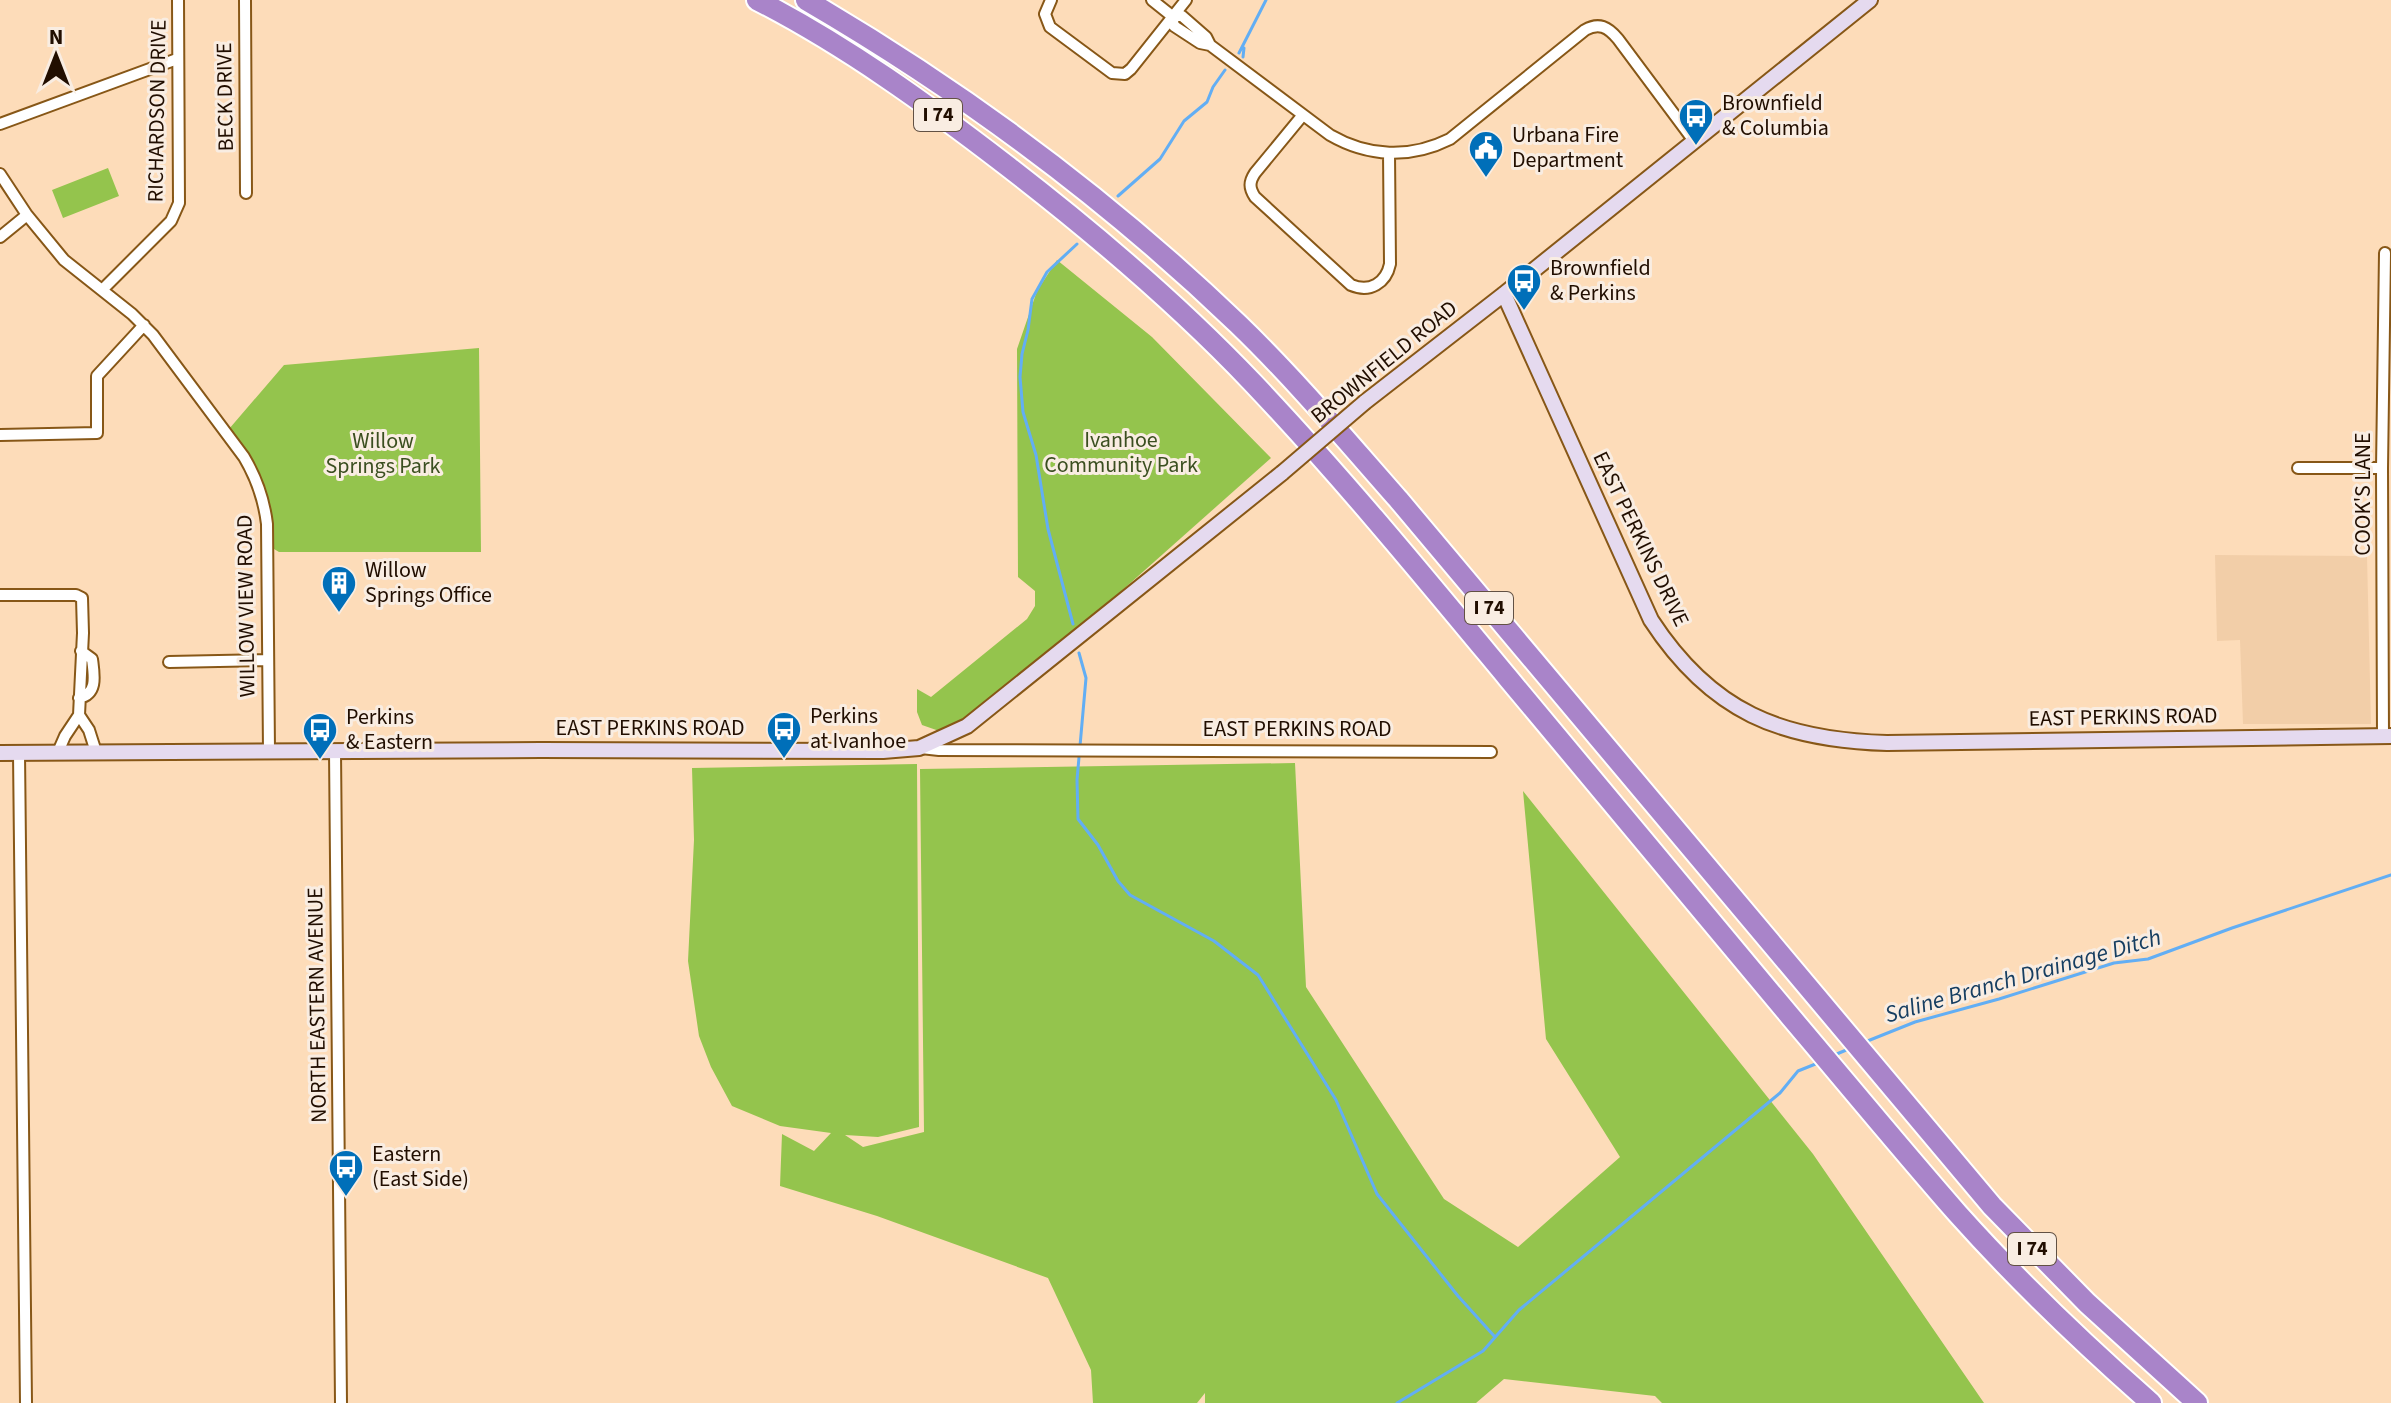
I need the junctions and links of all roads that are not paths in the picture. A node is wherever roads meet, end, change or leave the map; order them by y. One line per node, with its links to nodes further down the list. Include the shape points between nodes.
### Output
1 (178, 0): 10 (street, RICHARDSON DRIVE)
2 (245, 0): 16 (street, BECK DRIVE)
3 (757, 0): 42 (highway, I 74, via 839,48 973,139 1127,263 1253,383 1373,516 1961,1217)
4 (806, 0): 43 (highway, I 74, via 937,81 1058,168 1239,325 1389,488 1992,1206 2087,1303)
5 (1051, 0): 9 (street, via 1045,14 1050,27 1118,75 1131,69)
6 (1152, 0): 9 (street)
7 (1186, 0): 9 (street)
8 (1870, 0): 13 (street, BROWNFIELD ROAD)
9 (1172, 16): 11 (street, via 1182,16 1210,45)
10 (177, 59): 12 (street); 20 (street, RICHARDSON DRIVE, via 177,211)
11 (1302, 116): 14 (street, via 1350,146); 14 (street, via 1250,180 1251,191 1359,288 1380,283 1388,273)
12 (0, 124)
13 (1694, 141): 14 (street, via 1612,32 1599,25 1585,30 1450,139 1426,149); 21 (street, BROWNFIELD ROAD)
14 (1389, 153)
15 (0, 174): 17 (street, WILLOW VIEW ROAD)
16 (246, 193)
17 (27, 215): 18 (street); 20 (street, WILLOW VIEW ROAD, via 64,260)
18 (0, 237)
19 (2385, 253): 25 (street, COOK'S LANE)
20 (102, 290): 22 (street, WILLOW VIEW ROAD)
21 (1504, 294): 31 (street, EAST PERKINS DRIVE, via 1636,590 1666,643 1696,677 1745,712 1787,730); 32 (street, BROWNFIELD ROAD, bridge, via 967,726)
22 (144, 325): 23 (street, via 97,376 97,433); 27 (street, WILLOW VIEW ROAD, via 244,457 260,488 267,524)
23 (0, 435)
24 (2298, 468): 25 (street)
25 (2382, 468): 30 (street, COOK'S LANE)
26 (0, 595): 29 (street, via 79,596 84,606 81,651 92,659 93,689 79,698)
27 (268, 660): 28 (street); 33 (street, WILLOW VIEW ROAD)
28 (169, 662)
29 (79, 715): 35 (street); 36 (street)
30 (2387, 736): 31 (street, EAST PERKINS ROAD)
31 (1857, 742)
32 (919, 748): 34 (street, EAST PERKINS ROAD); 37 (street, EAST PERKINS ROAD)
33 (269, 751): 34 (street, EAST PERKINS ROAD); 36 (street, EAST PERKINS ROAD)
34 (335, 751): 41 (street, NORTH EASTERN AVENUE)
35 (58, 752): 36 (street, EAST PERKINS ROAD); 39 (street, EAST PERKINS ROAD)
36 (96, 752)
37 (1491, 752)
38 (0, 753): 39 (street, EAST PERKINS ROAD)
39 (19, 753): 40 (street)
40 (26, 1403)
41 (341, 1403)
42 (2151, 1403)
43 (2197, 1403)

